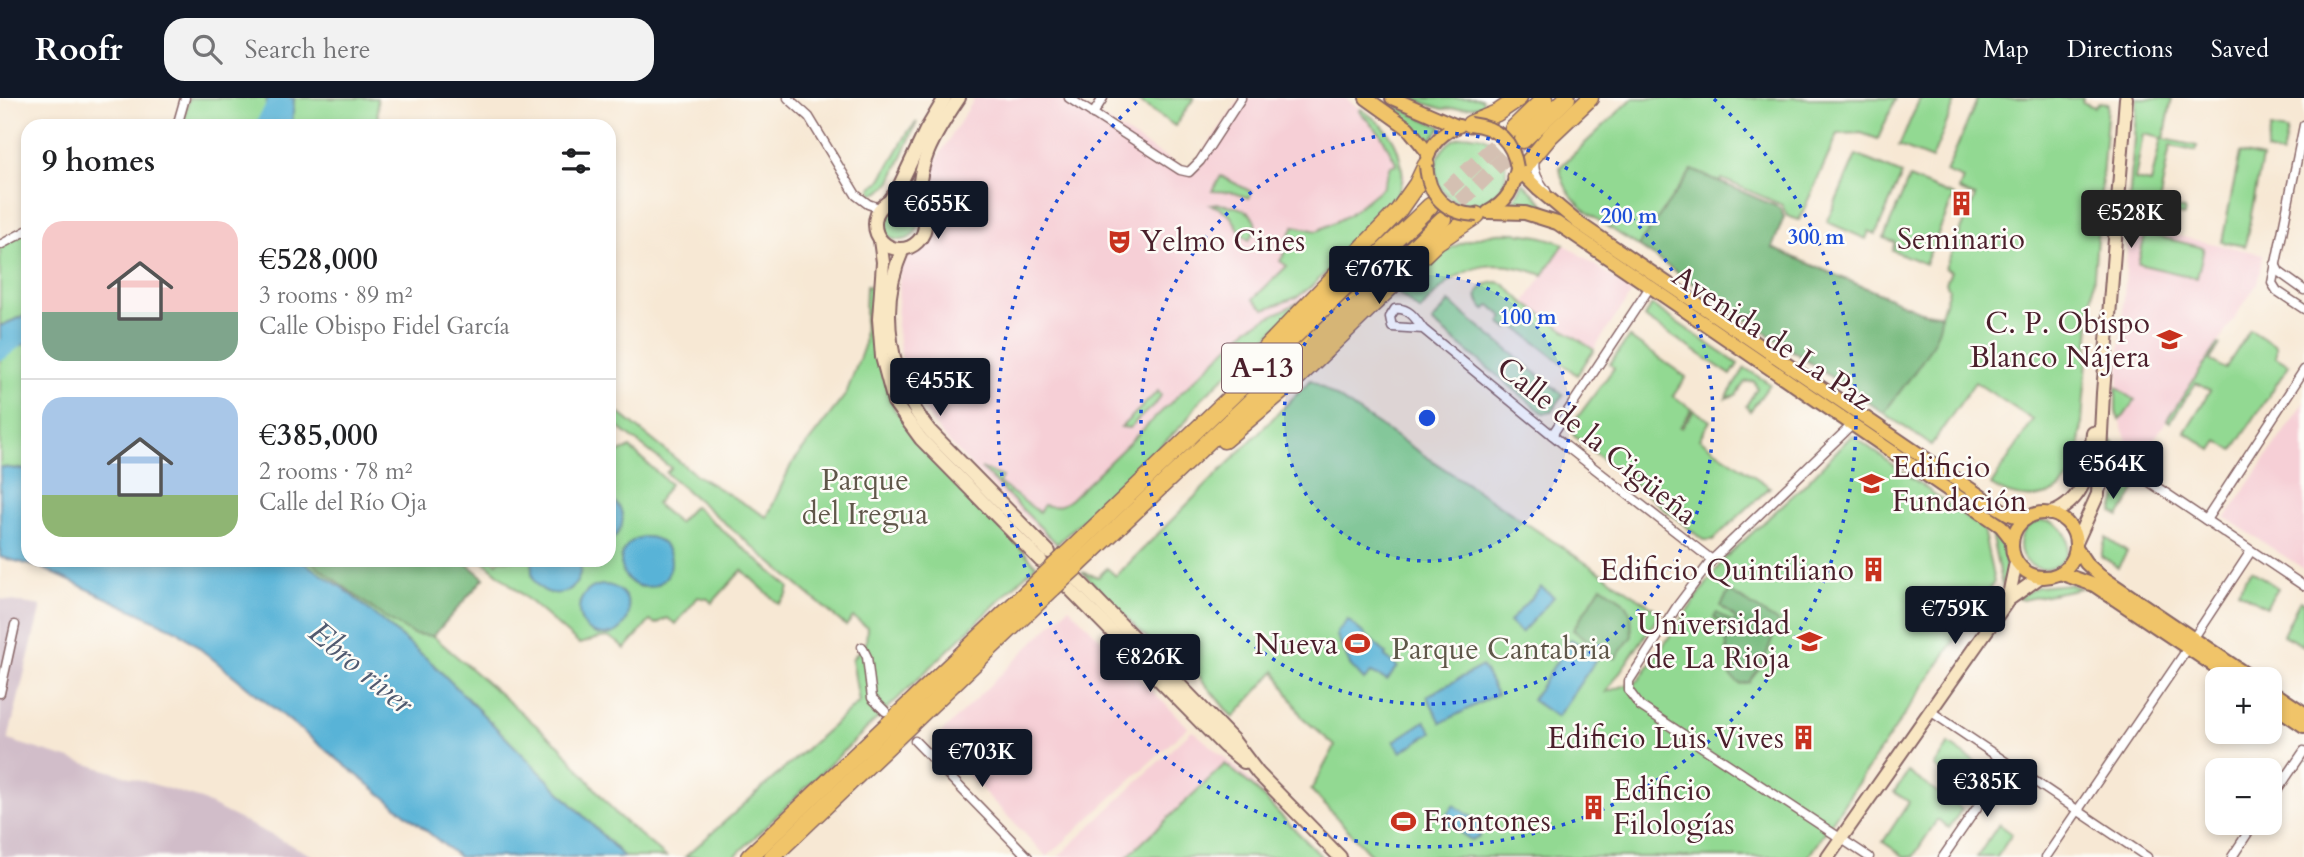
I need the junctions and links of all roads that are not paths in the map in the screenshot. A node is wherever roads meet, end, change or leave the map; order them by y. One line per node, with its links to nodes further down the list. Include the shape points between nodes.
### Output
1 (185, 98): 17 (street)
2 (788, 98): 23 (street, via 809,117 856,195 868,204)
3 (946, 98): 23 (main road, via 898,189)
4 (959, 98): 26 (main road, via 923,162 918,185)
5 (1069, 98): 16 (street)
6 (1104, 98): 16 (street)
7 (1241, 98): 16 (street, via 1189,172)
8 (1366, 98): 21 (main road, via 1408,128)
9 (1392, 98): 18 (main road)
10 (1519, 98): 18 (highway, via 1497,113)
11 (1545, 98): 12 (highway, via 1518,134)
12 (1567, 98)
13 (1590, 98): 20 (highway)
14 (2119, 98): 43 (main road, via 2092,443 2082,488 2071,504)
15 (2126, 98): 42 (main road)
16 (1093, 114)
17 (179, 119)
18 (1464, 125): 21 (main road, via 1435,142); 22 (main road, bridge, via 1503,136)
19 (2304, 125): 33 (street)
20 (1551, 135): 22 (highway); 25 (street, Avenida de La Paz, via 1533,167)
21 (1427, 160): 27 (main road, bridge, via 1427,179 1440,202 1464,214); 46 (highway, via 1398,211)
22 (1518, 172): 25 (main road, Avenida de La Paz); 27 (main road, via 1508,197)
23 (885, 204): 26 (main road, via 897,198 911,201); 30 (main road, via 874,224)
24 (1430, 206): 46 (highway, A-13)
25 (1561, 210): 44 (main road, Avenida de La Paz, via 1994,505)
26 (921, 211): 32 (main road, via 925,230)
27 (1483, 213): 34 (main road, Avenida de La Paz, via 1525,213 1557,223); 41 (highway, via 1437,242 1296,379 1212,450)
28 (1443, 219): 41 (highway, A-13)
29 (21, 234): 31 (street)
30 (880, 240): 32 (main road); 52 (main road, via 882,357 894,402 921,439)
31 (0, 245)
32 (903, 249): 52 (main road, via 895,267 890,318 892,354 906,394 930,431)
33 (2275, 264): 35 (street); 36 (street, via 2274,287)
34 (1650, 287): 39 (main road, Avenida de La Paz); 40 (street)
35 (2304, 290)
36 (2304, 309)
37 (1423, 329): 40 (street, Calle de la Cigüeña)
38 (2304, 370): 45 (street)
39 (1853, 424): 47 (main road, Avenida de La Paz, via 2001,526); 50 (street)
40 (1552, 435): 50 (street, Calle de la Cigüeña)
41 (1181, 468): 52 (highway, A-13)
42 (2098, 494): 45 (street, via 2115,471 2130,469); 48 (main road)
43 (2050, 514): 44 (main road); 48 (main road, via 2070,527)
44 (2026, 519): 47 (main road)
45 (2206, 520): 49 (street)
46 (1094, 528): 52 (highway, A-13)
47 (2012, 540): 51 (main road)
48 (2076, 546): 53 (main road, via 2071,562); 58 (main road, via 2099,575)
49 (2251, 551): 55 (street); 58 (street)
50 (1712, 560): 75 (street, via 1629,681 1629,691 1640,706)
51 (2016, 562): 54 (main road); 56 (main road)
52 (1059, 570): 76 (highway, A-13); 77 (highway, A-13); 79 (main road, via 1233,740 1258,773)
53 (2060, 573): 54 (main road); 58 (main road, via 2094,584)
54 (2040, 577): 56 (main road)
55 (2304, 586)
56 (2008, 600): 65 (main road)
57 (15, 625): 62 (street)
58 (2190, 643): 60 (main road); 61 (main road); 73 (street)
59 (862, 648): 64 (street, via 872,698)
60 (2219, 667)
61 (2232, 667)
62 (0, 693)
63 (2282, 698): 67 (main road)
64 (885, 711)
65 (1930, 711): 71 (street); 75 (main road)
66 (2282, 711): 68 (main road)
67 (2304, 713)
68 (2304, 726)
69 (915, 741): 78 (street)
70 (2304, 751): 72 (street)
71 (2007, 764): 73 (street); 82 (street)
72 (2282, 783)
73 (2078, 811): 83 (street); 84 (street)
74 (2246, 835): 85 (street)
75 (1842, 838): 80 (main road); 81 (street)
76 (749, 857)
77 (772, 857)
78 (1028, 857)
79 (1340, 857)
80 (1828, 857)
81 (1869, 857)
82 (1943, 857)
83 (2046, 857)
84 (2147, 857)
85 (2232, 857)

